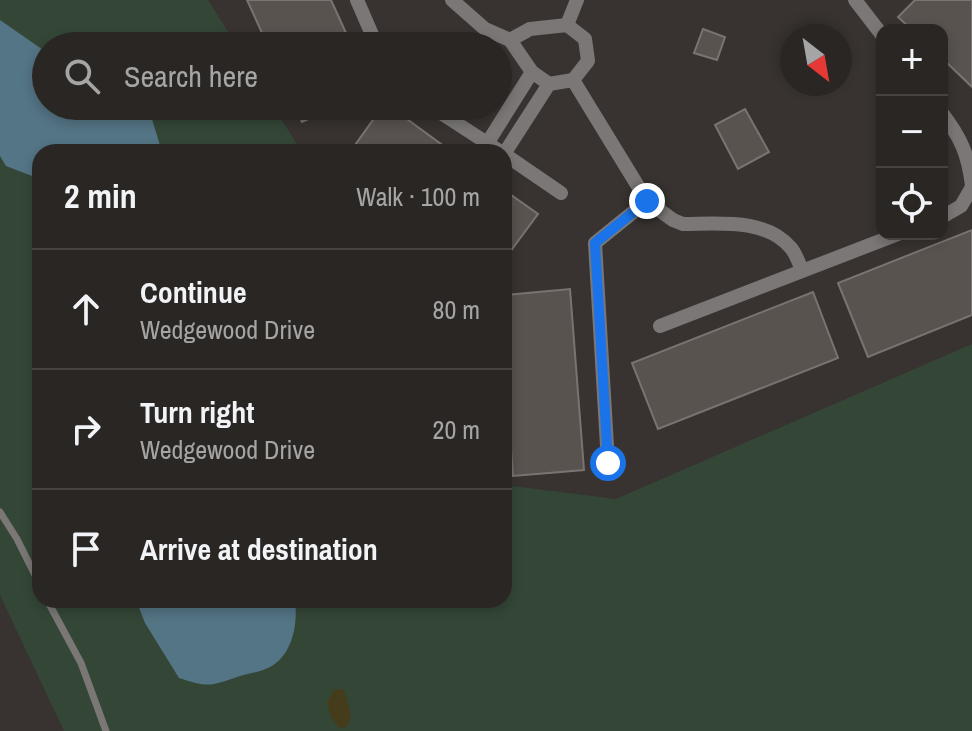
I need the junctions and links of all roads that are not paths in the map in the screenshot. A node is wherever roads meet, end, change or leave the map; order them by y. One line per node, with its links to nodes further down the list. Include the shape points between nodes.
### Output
1 (357, 0): 7 (street)
2 (452, 0): 8 (street)
3 (577, 0): 5 (street)
4 (855, 0): 6 (street)
5 (567, 25): 9 (street, via 530,29); 12 (street, via 585,39 588,61)
6 (876, 27)
7 (371, 32)
8 (492, 32)
9 (512, 39)
10 (512, 43): 11 (street)
11 (532, 72): 13 (street); 14 (street)
12 (573, 80): 13 (street); 24 (street)
13 (549, 84): 20 (street)
14 (512, 104)
15 (453, 120): 18 (street)
16 (502, 120): 18 (street)
17 (948, 121): 22 (street, via 961,138)
18 (488, 142): 19 (street)
19 (491, 144)
20 (509, 144)
21 (512, 159): 23 (street)
22 (972, 186): 25 (street, via 961,206)
23 (561, 193)
24 (647, 201): 27 (street, via 683,224 740,225 774,233 792,249); 29 (street, via 595,243)
25 (948, 214)
26 (882, 240): 27 (street)
27 (802, 270): 28 (street)
28 (660, 326)
29 (608, 463)
30 (0, 512): 31 (lane)
31 (32, 569)
32 (51, 608): 33 (lane, via 81,663)
33 (106, 731)

